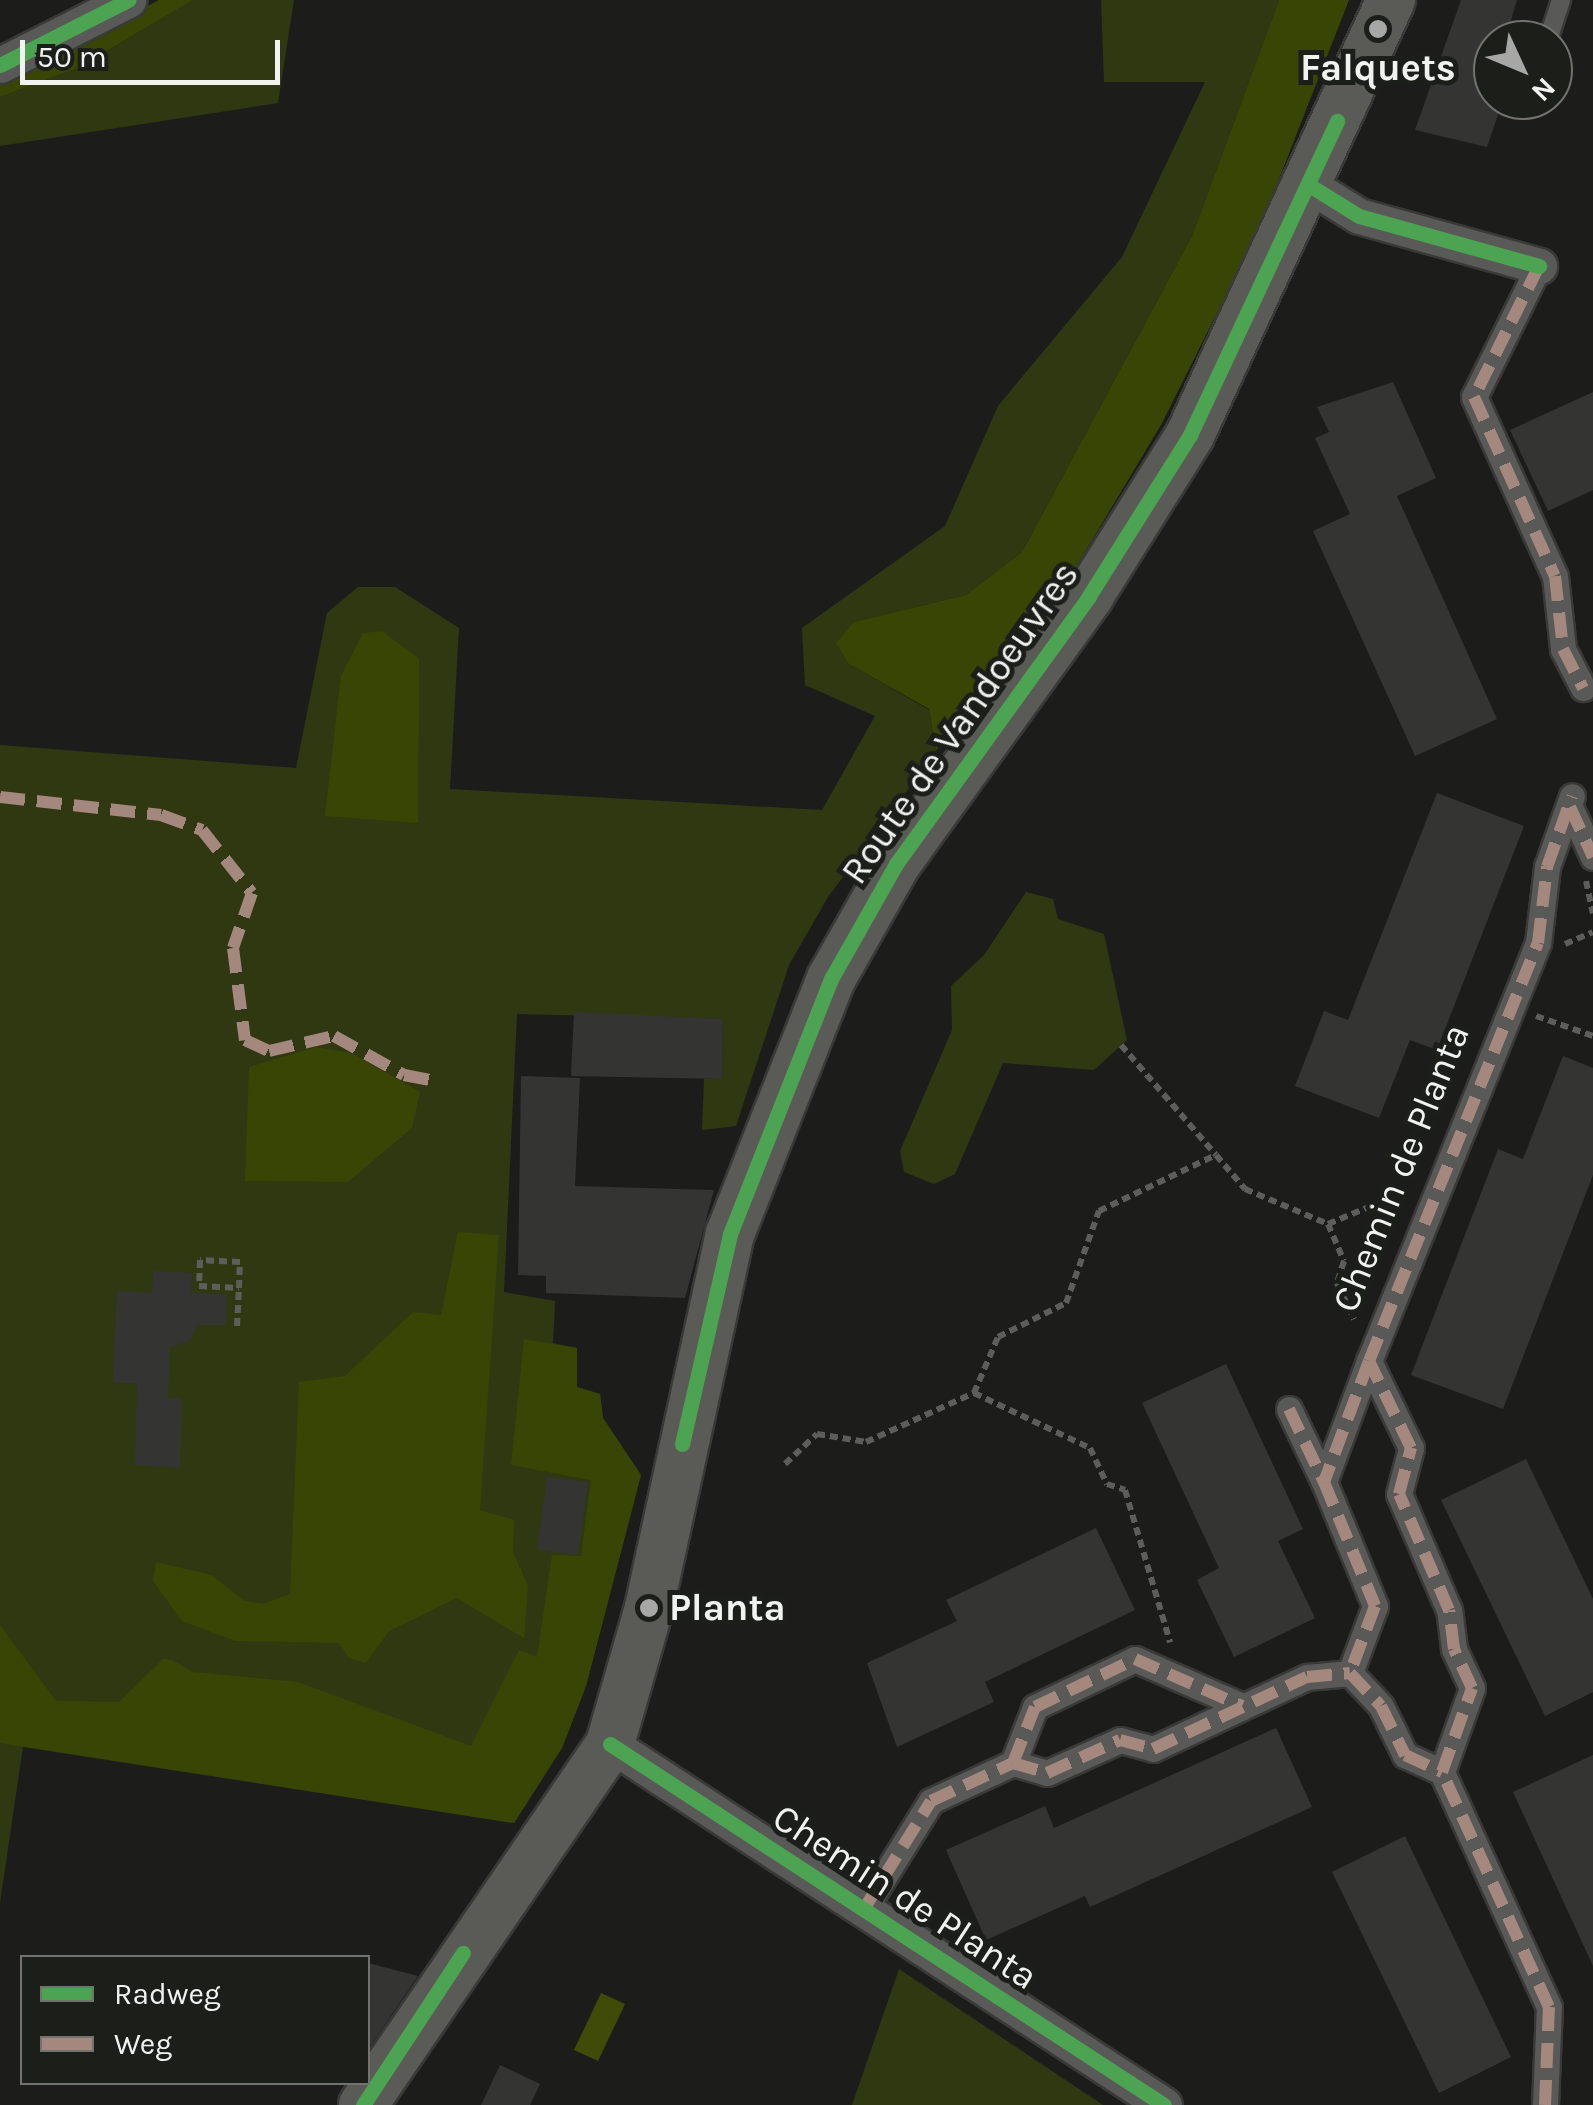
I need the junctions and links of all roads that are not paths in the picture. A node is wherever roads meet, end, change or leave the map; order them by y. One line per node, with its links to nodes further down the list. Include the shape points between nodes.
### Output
1 (128, 0): 3 (street)
2 (1391, 0): 4 (main road, Route de Vandoeuvres)
3 (0, 66)
4 (1309, 186): 5 (street, via 1358,216); 13 (main road, Route de Vandoeuvres, via 1190,436 1089,596 896,864 806,1030 759,1145 712,1302 650,1608)
5 (1539, 266): 6 (street, via 1474,397 1555,576 1562,648)
6 (1583, 688)
7 (1593, 857): 8 (street, Chemin de Planta, via 1571,802 1547,868 1538,943 1437,1178)
8 (1370, 1358): 10 (street, Chemin de Planta); 15 (street, Chemin de Planta, via 1411,1448 1398,1494 1450,1610 1454,1650 1472,1688)
9 (1289, 1410): 10 (street)
10 (1324, 1482): 11 (street, via 1375,1606)
11 (1350, 1672): 12 (street, via 1307,1678); 15 (street, via 1381,1706 1405,1755)
12 (1242, 1706): 14 (street, via 1153,1749 1120,1740 1048,1773); 14 (street, via 1135,1659 1035,1707)
13 (610, 1744): 16 (street, Chemin de Planta); 17 (main road, Route de Vandoeuvres)
14 (1013, 1763): 16 (street, Chemin de Planta, via 931,1801)
15 (1442, 1772): 19 (street, via 1549,2008)
16 (864, 1909): 18 (street, Chemin de Planta)
17 (363, 2105)
18 (1164, 2105)
19 (1544, 2105)

